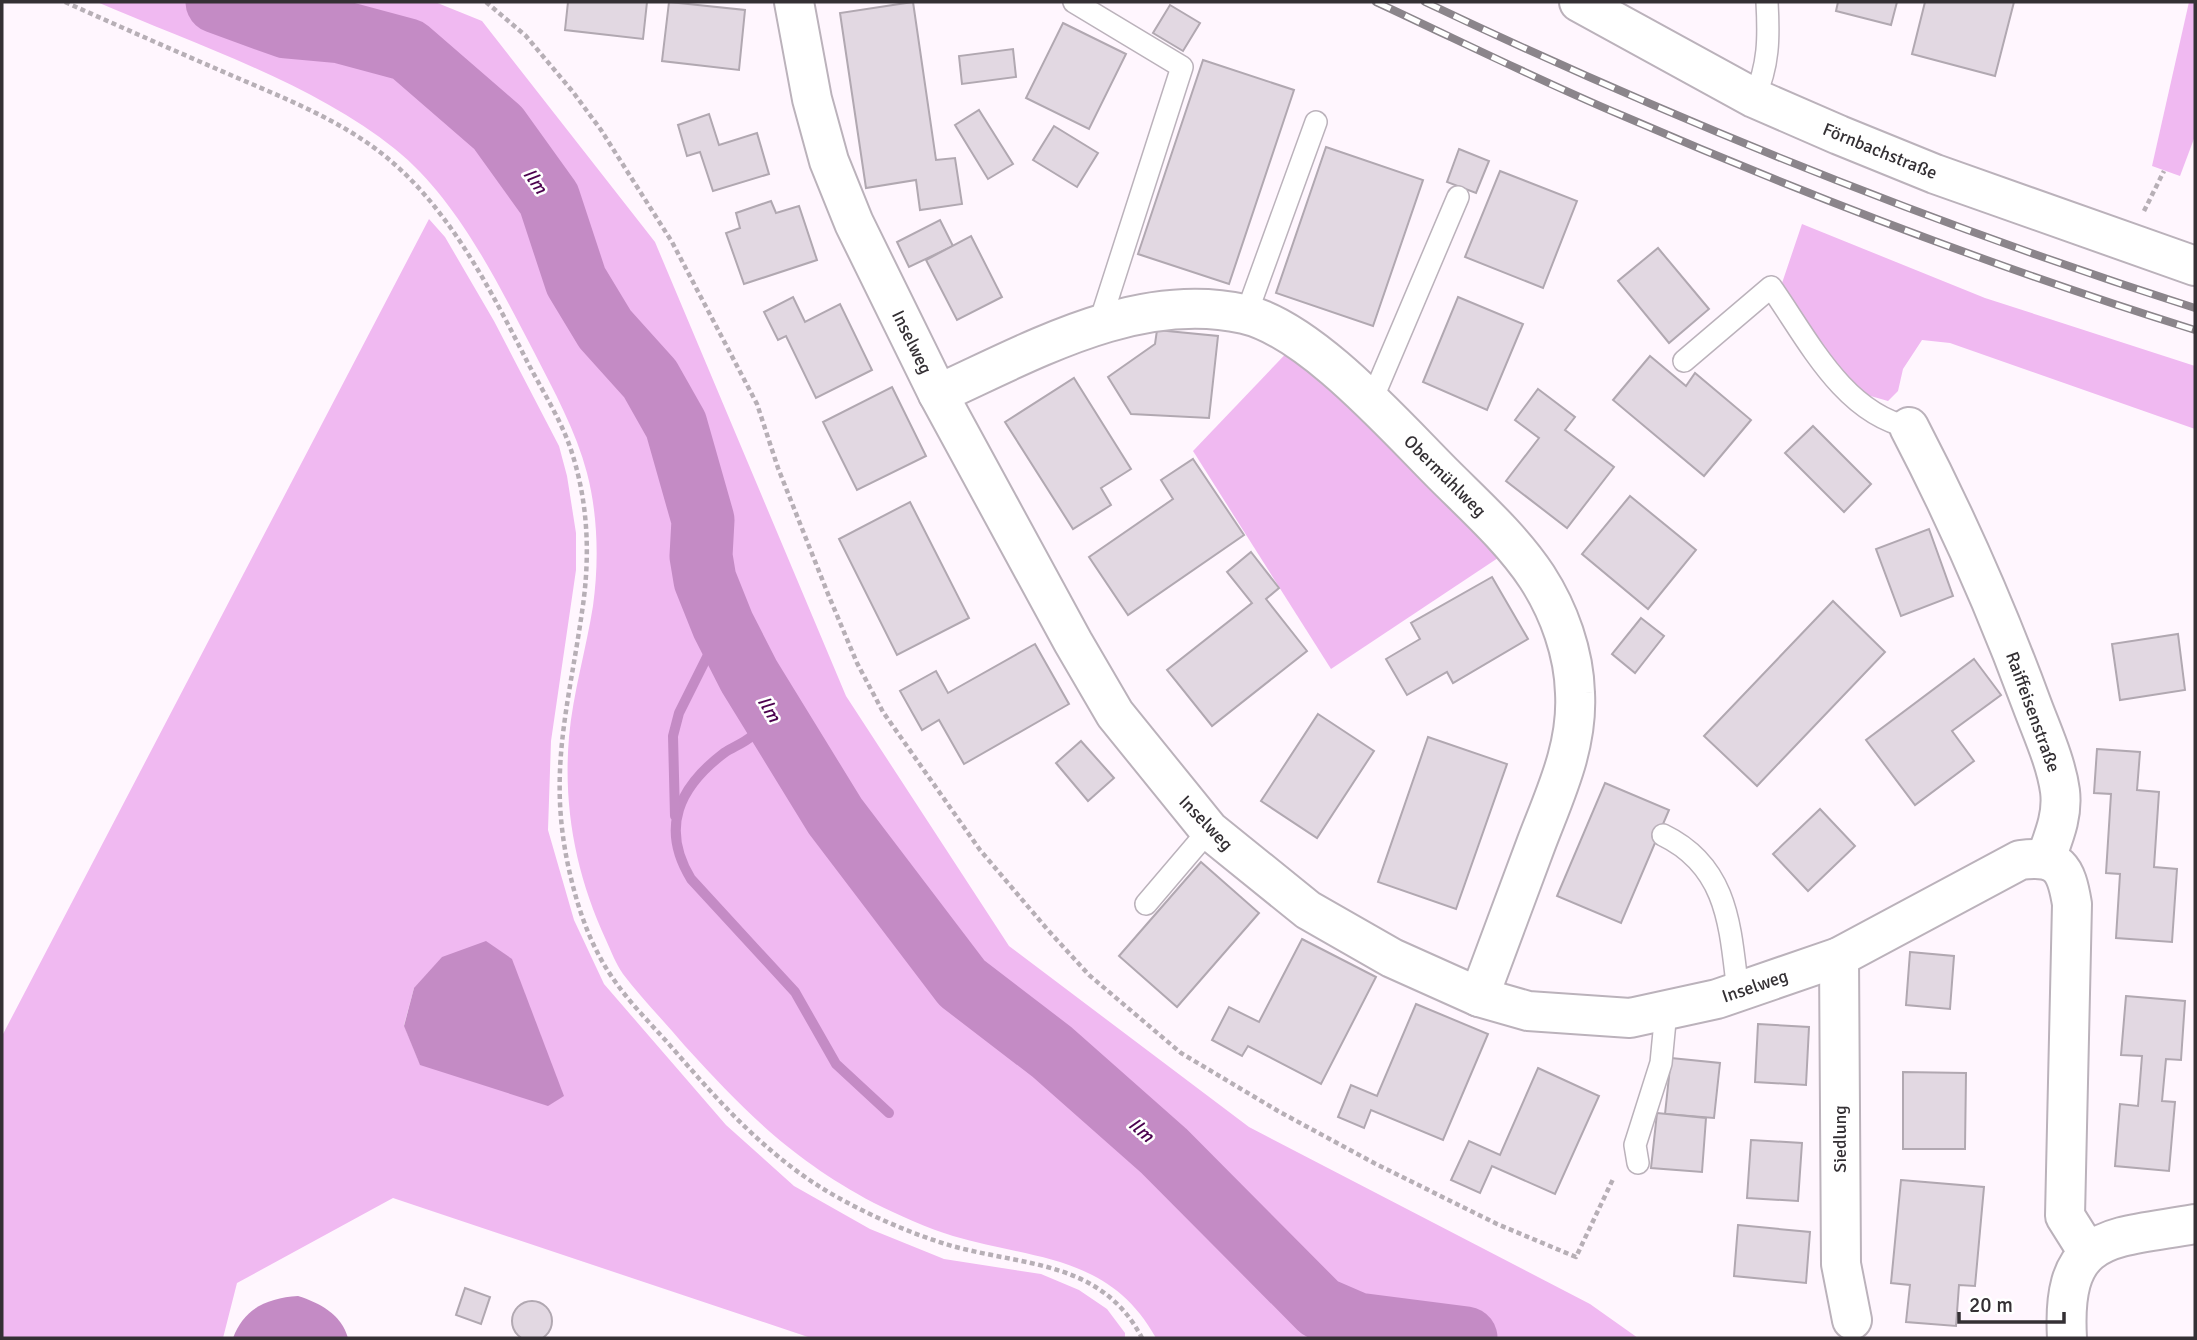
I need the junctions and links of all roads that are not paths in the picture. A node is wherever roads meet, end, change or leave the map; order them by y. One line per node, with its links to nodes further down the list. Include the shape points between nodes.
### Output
1 (794, 2): 12 (street, Inselweg, via 829,160 854,223)
2 (1074, 2): 10 (lane, via 1182,67)
3 (1579, 2): 5 (street, Förnbachstraße)
4 (1767, 2): 5 (lane, via 1769,50)
5 (1754, 98): 8 (street, Förnbachstraße, via 1935,174)
6 (1316, 122): 9 (lane)
7 (1458, 197): 13 (lane)
8 (2195, 266)
9 (1245, 314): 10 (street, Obermühlweg, via 1170,312); 13 (street, Obermühlweg, via 1313,353)
10 (1099, 325): 12 (street, Obermühlweg)
11 (1684, 361): 14 (lane, via 1771,287 1849,393 1872,414)
12 (938, 394): 15 (street, Inselweg, via 1115,714)
13 (1371, 402): 21 (street, Obermühlweg, via 1494,526 1538,578 1569,644 1575,693 1572,749)
14 (1909, 427): 17 (street, Raiffeisenstraße, via 1963,537 2049,754 2060,790 2060,809)
15 (1209, 830): 18 (lane); 21 (street, Inselweg, via 1308,910 1392,958)
16 (1663, 835): 20 (lane, via 1700,860 1721,896 1730,922)
17 (2046, 858): 19 (street, Inselweg, via 2020,860); 25 (street, via 2060,867 2072,904 2065,1216)
18 (1146, 904)
19 (1839, 957): 20 (street, Inselweg); 26 (street, Siedlung, via 1841,1264)
20 (1738, 992): 22 (street, Inselweg)
21 (1479, 997): 22 (street, Inselweg, via 1528,1011 1570,1016 1630,1018)
22 (1666, 1011): 23 (lane, via 1661,1063 1635,1145)
23 (1638, 1163)
24 (2195, 1224): 25 (street, via 2114,1239)
25 (2087, 1251): 27 (street, via 2070,1282)
26 (1852, 1320)
27 (2067, 1338)

